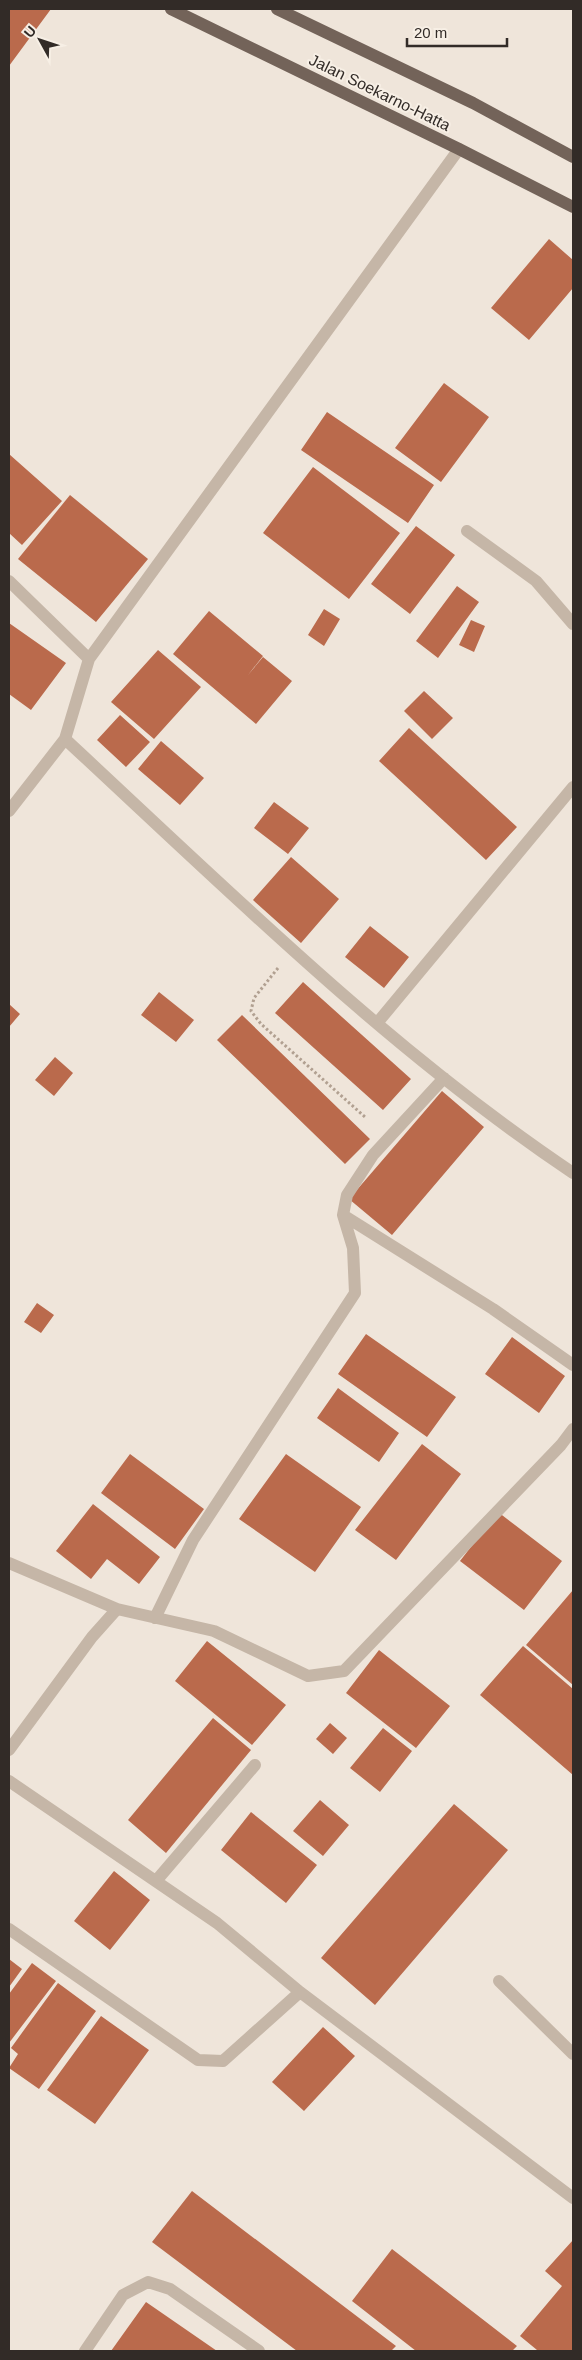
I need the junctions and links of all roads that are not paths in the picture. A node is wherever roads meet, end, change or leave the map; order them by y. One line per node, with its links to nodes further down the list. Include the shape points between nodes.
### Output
1 (171, 9): 3 (main road, Jalan Soekarno-Hatta)
2 (277, 9): 4 (main road, Jalan Soekarno-Hatta, via 473,102)
3 (459, 149): 5 (main road, Jalan Soekarno-Hatta); 9 (street)
4 (573, 157)
5 (573, 207)
6 (467, 531): 8 (street, via 536,581)
7 (9, 581): 9 (street)
8 (573, 624)
9 (89, 659): 10 (street)
10 (65, 739): 12 (street); 13 (street, via 293,950)
11 (573, 787): 13 (street)
12 (9, 811)
13 (378, 1022): 14 (street)
14 (444, 1078): 15 (street); 16 (street, via 373,1155 347,1194)
15 (573, 1173)
16 (343, 1215): 17 (street, via 493,1309); 21 (street, via 353,1248 355,1294 193,1540)
17 (573, 1364)
18 (573, 1429): 21 (street, via 344,1672 308,1676 214,1631)
19 (9, 1563): 20 (street)
20 (117, 1609): 21 (street); 22 (street, via 92,1637)
21 (155, 1618)
22 (9, 1749)
23 (255, 1765): 25 (street)
24 (9, 1781): 25 (street)
25 (156, 1881): 28 (street, via 217,1923)
26 (9, 1929): 28 (street, via 198,2060 223,2061)
27 (499, 1981): 29 (street)
28 (300, 1992): 30 (street)
29 (573, 2054)
30 (573, 2198)
31 (85, 2351): 32 (street, via 123,2295 148,2282 170,2289)
32 (259, 2351)

